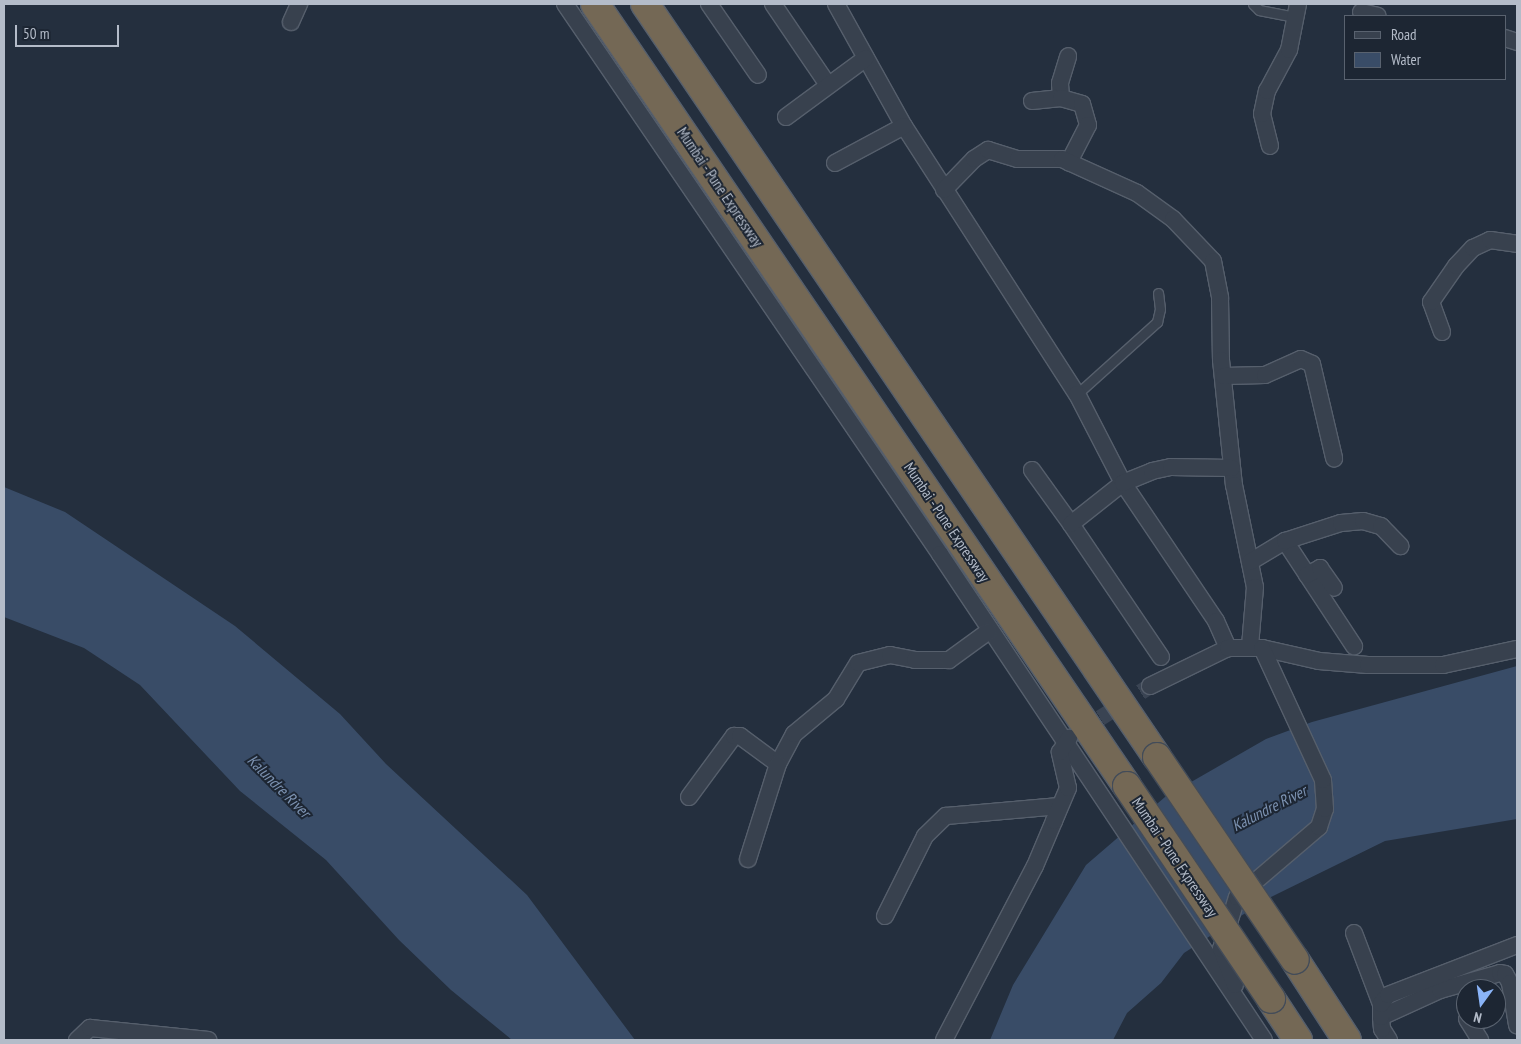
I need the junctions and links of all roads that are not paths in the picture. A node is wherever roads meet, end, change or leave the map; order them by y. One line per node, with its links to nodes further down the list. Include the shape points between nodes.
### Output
1 (299, 4): 12 (street)
2 (565, 4): 40 (street, via 667,149)
3 (596, 4): 64 (highway, Mumbai - Pune Expressway, bridge)
4 (645, 4): 65 (highway, bridge, via 1295,960)
5 (709, 4): 15 (street)
6 (773, 4): 16 (street)
7 (836, 4): 14 (street)
8 (1253, 4): 9 (lane, via 1259,10)
9 (1297, 10): 21 (street, via 1289,50 1268,91 1262,114)
10 (1362, 12): 11 (street)
11 (1374, 15)
12 (291, 22)
13 (1068, 56): 17 (street, via 1060,83)
14 (866, 58): 16 (street); 20 (street)
15 (758, 75)
16 (828, 85): 19 (street)
17 (1060, 98): 18 (street); 22 (street, via 1082,104 1088,116 1088,124)
18 (1032, 101)
19 (786, 117)
20 (904, 126): 23 (street); 24 (street)
21 (1270, 146)
22 (1069, 162): 24 (street, via 1051,156 1018,159 988,150 974,159); 28 (street, via 1137,193 1173,219 1213,261 1220,298)
23 (835, 163)
24 (944, 190): 29 (street)
25 (1517, 244): 27 (street, via 1490,240 1473,248 1456,266 1431,302)
26 (1158, 293): 29 (lane, via 1160,309 1157,322)
27 (1442, 332)
28 (1224, 376): 30 (street, via 1265,374 1301,358 1312,364); 31 (street)
29 (1077, 394): 33 (street)
30 (1334, 458)
31 (1232, 468): 33 (street, via 1171,468 1152,471); 37 (street)
32 (1032, 470): 34 (street)
33 (1123, 483): 34 (street); 43 (street, via 1216,621)
34 (1071, 524): 45 (street)
35 (1285, 542): 36 (street, via 1315,529 1363,521 1380,526); 37 (street); 38 (street)
36 (1400, 546)
37 (1250, 562): 42 (street, via 1255,588)
38 (1307, 575): 39 (street, via 1320,568); 41 (street)
39 (1334, 588)
40 (989, 631): 47 (street); 48 (street, via 949,660 915,660 890,655 858,663 836,699 794,734)
41 (1354, 646)
42 (1256, 647): 43 (street); 44 (street, via 1319,661 1368,665 1443,665); 56 (street, via 1324,780 1325,809 1319,827 1237,897 1221,949)
43 (1228, 648): 46 (street)
44 (1517, 649)
45 (1161, 657)
46 (1150, 686)
47 (1070, 738): 50 (street, via 1060,752 1068,788); 56 (street, via 1090,782)
48 (778, 764): 49 (street, via 740,736 734,736); 51 (street)
49 (689, 797)
50 (1060, 806): 52 (street, via 946,816 924,836); 62 (street, via 1035,866)
51 (748, 859)
52 (885, 916)
53 (1354, 933): 57 (street)
54 (1514, 953): 55 (street); 57 (street, via 1398,989)
55 (1517, 985)
56 (1244, 1011): 63 (street)
57 (1381, 1011): 58 (street, via 1500,973 1505,974 1510,983); 66 (street, via 1382,1029)
58 (1517, 1025)
59 (1473, 1029): 67 (street)
60 (76, 1040): 61 (street, via 90,1028)
61 (208, 1040)
62 (944, 1040)
63 (1264, 1040)
64 (1298, 1040)
65 (1346, 1040)
66 (1389, 1040)
67 (1480, 1040)

